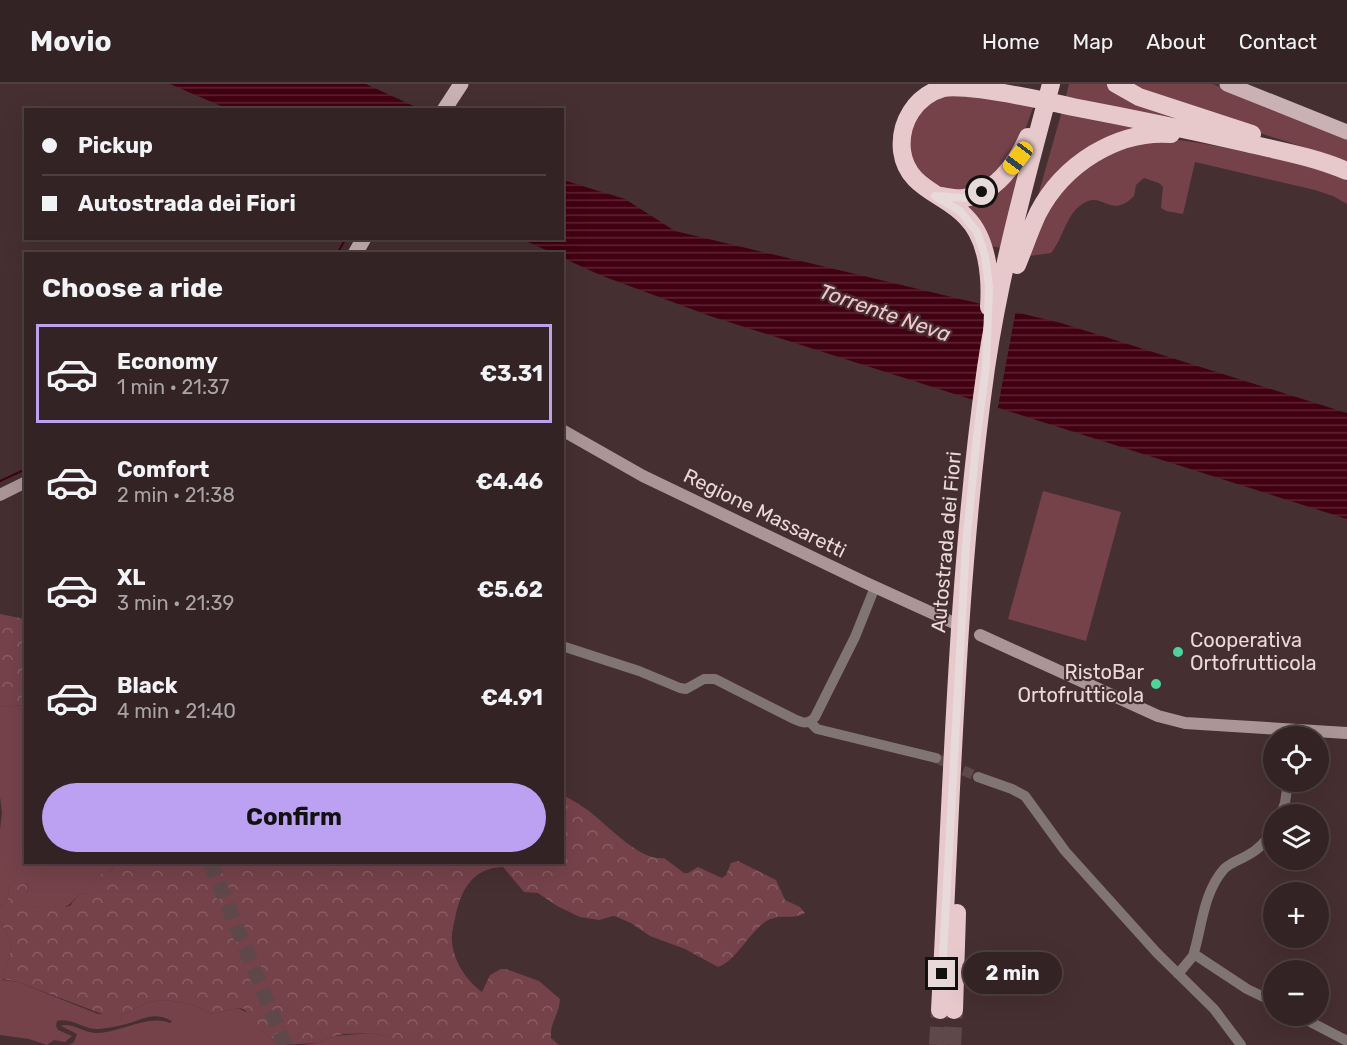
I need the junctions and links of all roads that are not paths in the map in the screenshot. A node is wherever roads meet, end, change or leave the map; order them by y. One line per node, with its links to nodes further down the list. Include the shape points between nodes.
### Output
1 (1050, 84): 7 (highway)
2 (1062, 84): 7 (highway, Autostrada dei Fiori)
3 (1116, 84): 10 (highway, via 1139,97 1265,139)
4 (1227, 84): 8 (main road)
5 (458, 88): 6 (main road)
6 (445, 108)
7 (1044, 113): 12 (highway, via 1018,158 991,187 971,197); 13 (highway, Autostrada dei Fiori)
8 (1347, 132)
9 (1212, 135): 10 (highway); 12 (highway, via 967,87 941,89 913,108 901,141 903,160 911,176); 13 (highway, via 1136,137 1088,158 1069,173 1042,206)
10 (1288, 153): 11 (highway)
11 (1347, 171)
12 (935, 196): 14 (highway, via 960,211 977,232 985,256 989,286)
13 (1012, 264): 14 (highway, Autostrada dei Fiori); 18 (highway, Autostrada dei Fiori)
14 (986, 366): 18 (highway, Autostrada dei Fiori, via 977,436)
15 (564, 431): 19 (street, Regione Massaretti, via 643,476)
16 (24, 483): 17 (street)
17 (0, 495)
18 (972, 546): 33 (highway, Autostrada dei Fiori, via 958,892)
19 (875, 587): 20 (street, Regione Massaretti); 23 (street, via 855,637)
20 (954, 623)
21 (980, 635): 24 (street, via 1158,716 1185,723)
22 (564, 647): 23 (street, via 680,688 715,679 794,719)
23 (810, 722): 27 (street, via 817,729)
24 (1263, 731)
25 (1329, 733): 26 (street)
26 (1347, 733)
27 (936, 758)
28 (978, 777): 31 (street, via 1025,796 1065,851)
29 (1263, 844): 30 (street, via 1225,868 1217,880 1208,897)
30 (1193, 956): 31 (street); 32 (street)
31 (1178, 974): 36 (street, via 1214,1009)
32 (1263, 996)
33 (947, 1010)
34 (1318, 1026): 35 (street)
35 (1347, 1041)
36 (1241, 1045)

